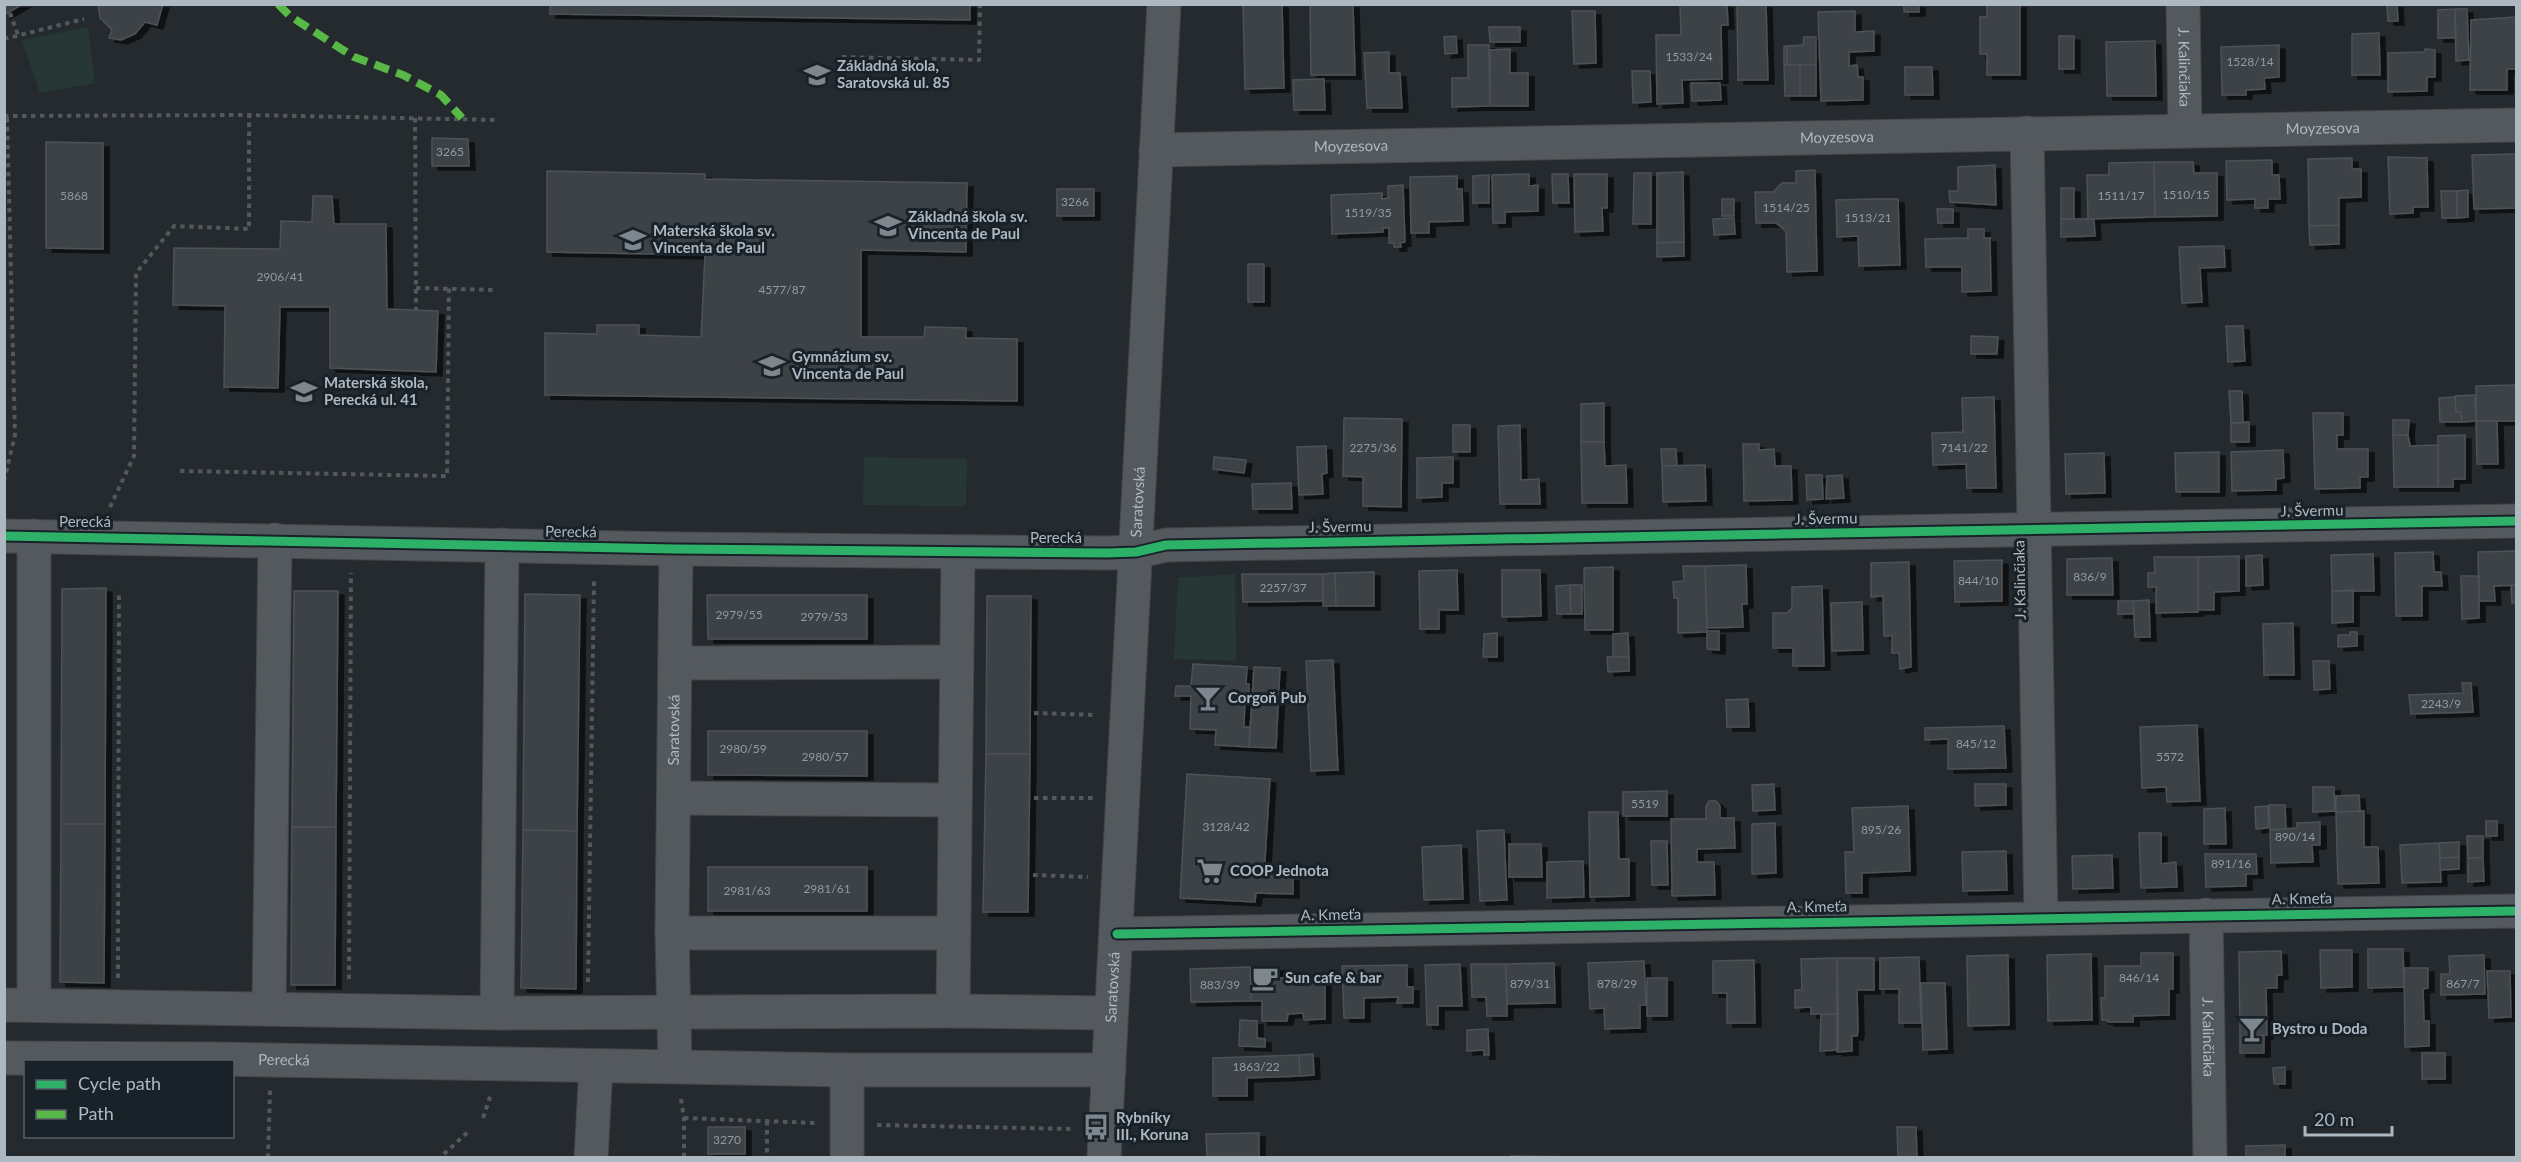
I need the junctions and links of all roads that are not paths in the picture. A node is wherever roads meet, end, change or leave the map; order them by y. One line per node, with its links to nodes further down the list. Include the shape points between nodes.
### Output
1 (1164, 4): 6 (street, Saratovská)
2 (2183, 4): 4 (street, J. Kalinčiaka)
3 (2517, 125): 4 (street, Moyzesova)
4 (2185, 130): 5 (street, Moyzesova)
5 (2027, 133): 6 (street, Moyzesova); 8 (street, J. Kalinčiaka)
6 (1156, 150): 13 (street, Saratovská)
7 (2517, 522): 8 (street, J. Švermu)
8 (2035, 531): 13 (street, J. Švermu, via 1166,545); 21 (street, J. Kalinčiaka)
9 (19, 536): 10 (street, Perecká); 25 (street, Perecká)
10 (275, 540): 11 (street, Perecká); 26 (street)
11 (502, 545): 12 (street, Perecká); 30 (street)
12 (676, 549): 14 (street, Perecká); 16 (street, Saratovská)
13 (1136, 552): 14 (street, Perecká); 24 (street, Saratovská)
14 (957, 553): 15 (street)
15 (956, 662): 16 (street); 18 (street)
16 (675, 663): 17 (street, Saratovská)
17 (674, 798): 18 (street); 22 (street, Saratovská)
18 (955, 800): 23 (street)
19 (2517, 910): 20 (street, A. Kmeťa)
20 (2206, 915): 21 (street, A. Kmeťa); 43 (street, J. Kalinčiaka)
21 (2041, 918): 24 (street, A. Kmeťa)
22 (672, 933): 23 (street); 29 (street, Saratovská)
23 (953, 933): 28 (street)
24 (1117, 934): 31 (street, Saratovská)
25 (20, 1005): 26 (street)
26 (269, 1008): 27 (street)
27 (431, 1011): 30 (street); 35 (street)
28 (954, 1011): 29 (street); 31 (street)
29 (672, 1012): 30 (street); 37 (street, Saratovská)
30 (497, 1013)
31 (1111, 1014): 39 (street, Saratovská)
32 (4, 1058): 33 (street, Perecká)
33 (174, 1060)
34 (234, 1061): 35 (street, Perecká)
35 (428, 1063): 36 (street, Perecká, via 493,1075)
36 (596, 1066): 37 (street); 40 (street)
37 (675, 1066): 38 (street)
38 (847, 1070): 39 (street); 41 (street)
39 (1109, 1070): 42 (street, Saratovská)
40 (591, 1158)
41 (847, 1158)
42 (1104, 1158)
43 (2210, 1158)

